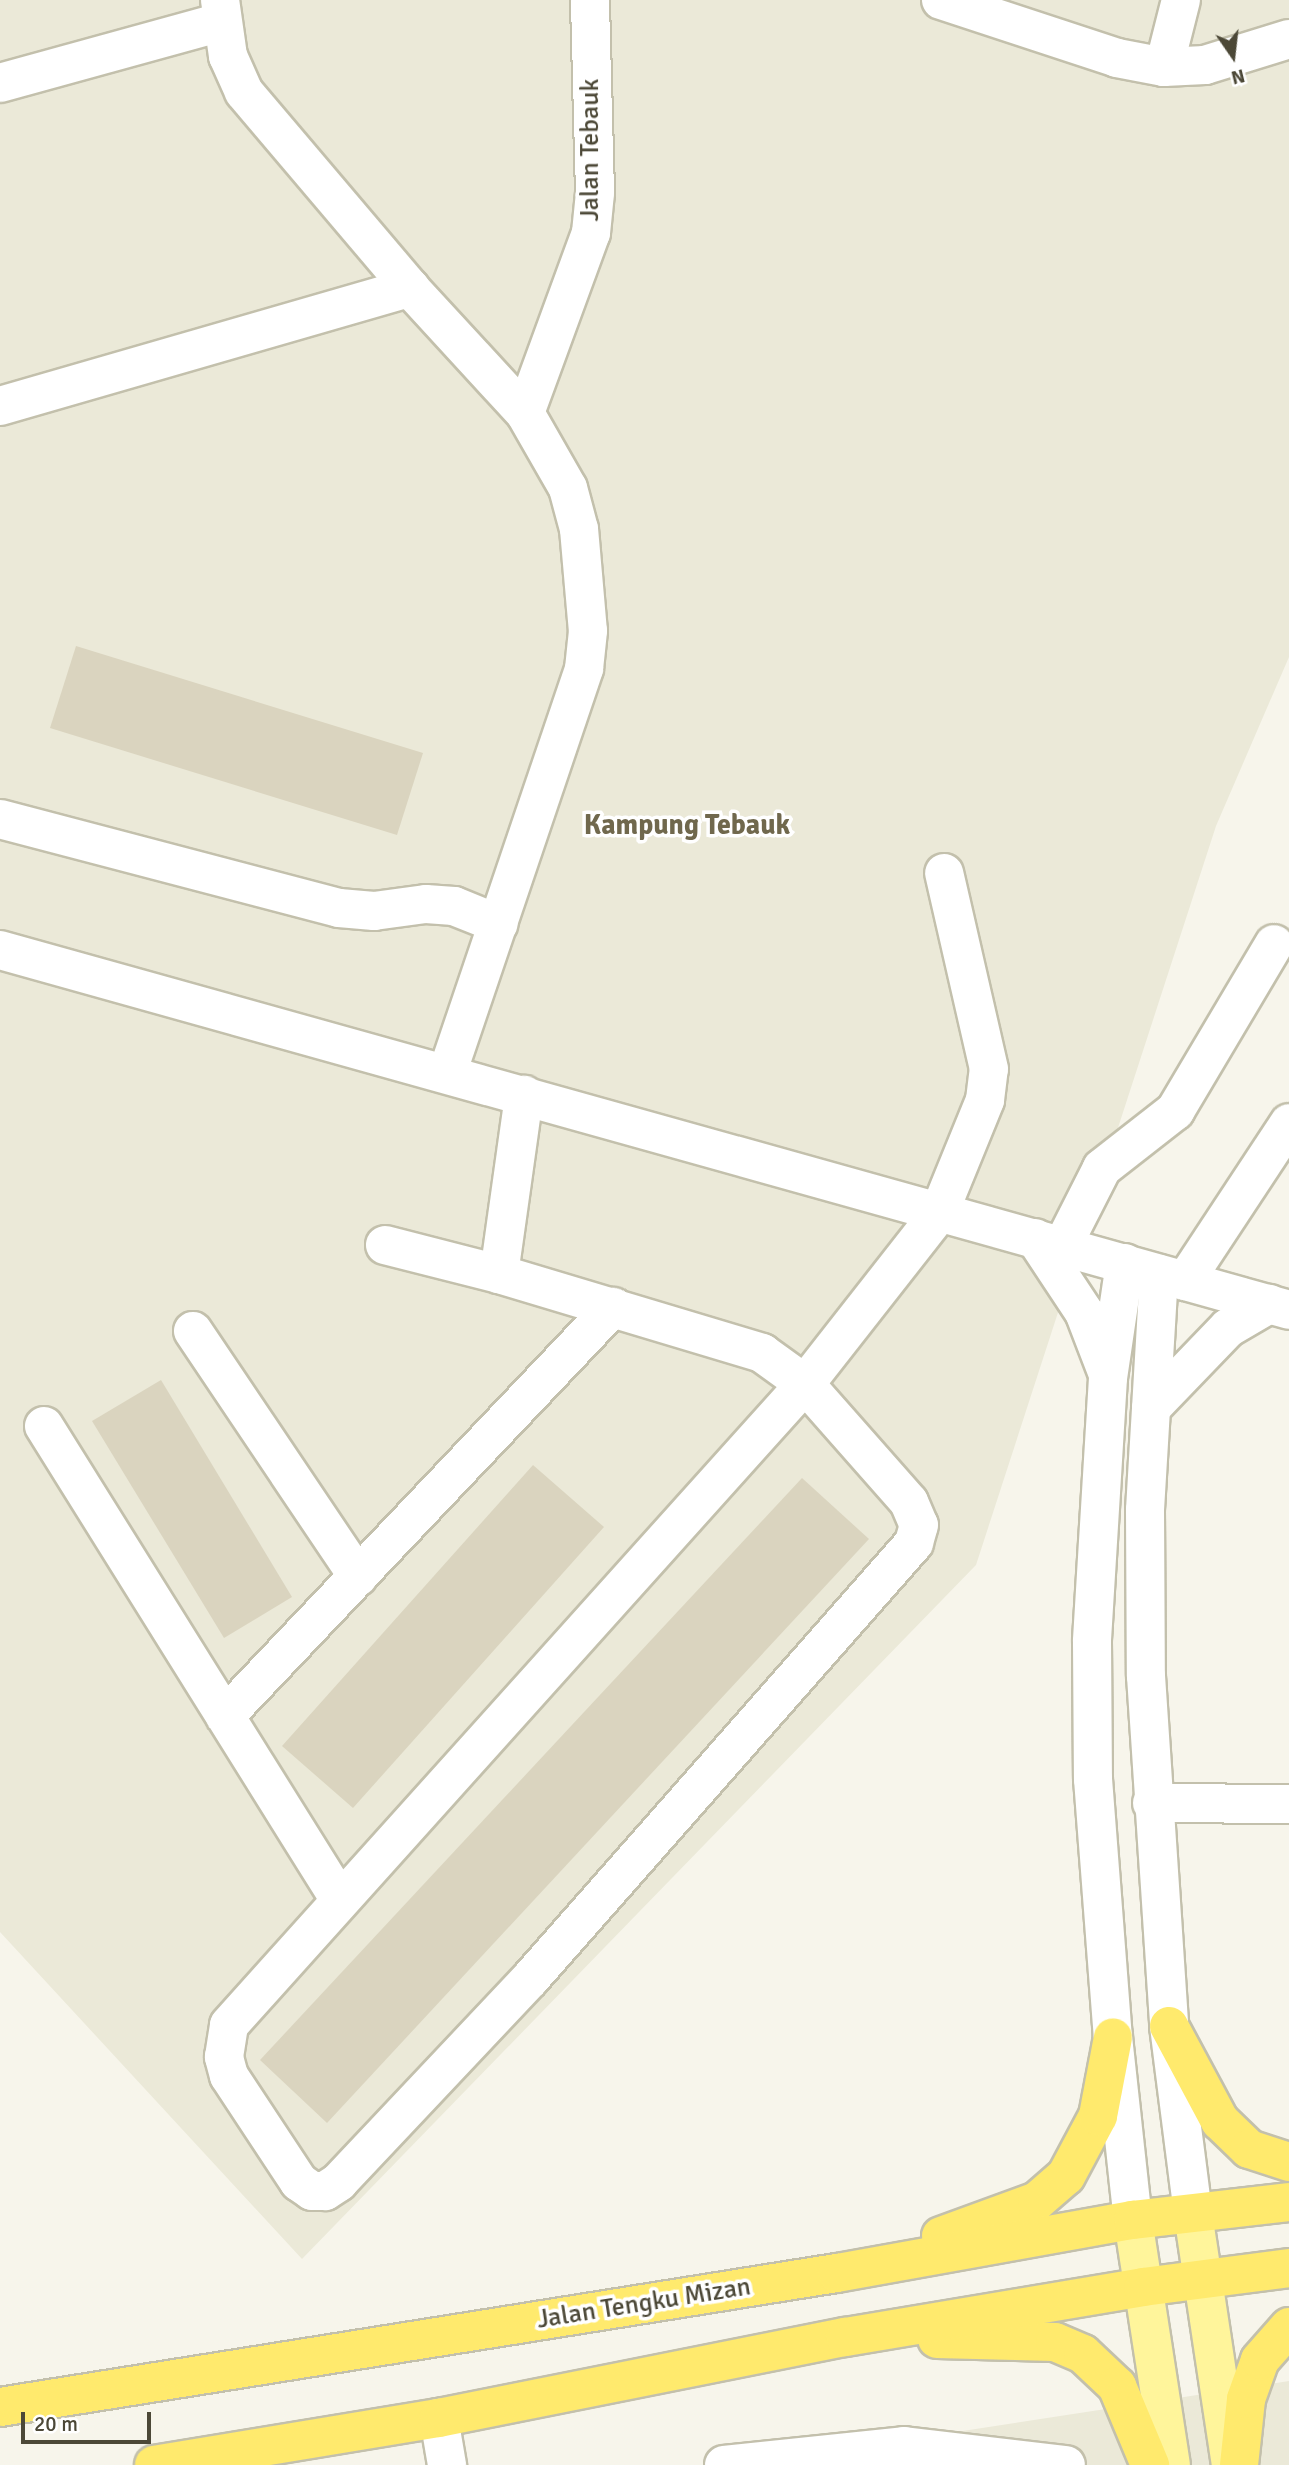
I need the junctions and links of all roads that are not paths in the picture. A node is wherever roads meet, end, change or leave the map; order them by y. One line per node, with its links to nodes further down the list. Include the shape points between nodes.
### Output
1 (590, 0): 10 (street, Jalan Tebauk, via 595,192 591,233)
2 (941, 0): 6 (street, via 1117,58)
3 (1181, 0): 6 (street)
4 (220, 11): 7 (street); 8 (street, via 228,56 244,92)
5 (1289, 40): 6 (street, via 1205,65)
6 (1164, 67)
7 (0, 83)
8 (410, 288): 9 (street); 10 (street)
9 (0, 406)
10 (525, 414): 13 (street, via 568,488 579,529 588,631 584,669)
11 (0, 819): 13 (street, via 339,908 374,911 426,904 454,906)
12 (944, 873): 19 (street, via 989,1069 985,1100)
13 (499, 924): 16 (street)
14 (1274, 944): 20 (street, via 1175,1111 1102,1168)
15 (0, 950): 16 (street)
16 (447, 1073): 17 (street)
17 (524, 1095): 19 (street); 23 (street)
18 (1289, 1123): 22 (street)
19 (939, 1213): 20 (street); 28 (street)
20 (1049, 1241): 22 (street); 27 (street, via 1084,1312)
21 (385, 1245): 23 (street)
22 (1156, 1273): 25 (street); 27 (street); 29 (street)
23 (499, 1274): 24 (street)
24 (613, 1307): 28 (street, via 762,1353); 31 (street)
25 (1279, 1307): 29 (street, via 1228,1328)
26 (193, 1331): 31 (street)
27 (1108, 1378): 37 (street, via 1092,1642 1093,1779)
28 (805, 1384): 35 (street); 35 (street, via 909,1502 919,1525 914,1543 530,1979 339,2182 325,2191 312,2191 299,2182 229,2076 224,2057 229,2025)
29 (1151, 1408): 33 (street, via 1145,1522)
30 (44, 1426): 32 (street)
31 (358, 1577): 32 (street)
32 (225, 1716): 35 (street)
33 (1152, 1803): 34 (street); 36 (street)
34 (1289, 1804)
35 (340, 1900)
36 (1169, 2026): 38 (highway, via 1220,2121 1249,2150); 40 (street)
37 (1113, 2038): 41 (street); 43 (highway, via 1098,2116 1084,2150 1066,2176 1037,2202)
38 (1289, 2162)
39 (1289, 2202): 40 (highway, Jalan Tengku Mizan)
40 (1193, 2214): 41 (highway, Jalan Tengku Mizan); 44 (main road)
41 (1133, 2220): 43 (highway, Jalan Tengku Mizan); 45 (main road)
42 (1289, 2268): 44 (highway)
43 (837, 2273): 48 (highway, Jalan Tengku Mizan)
44 (1203, 2280): 45 (highway); 56 (main road)
45 (1143, 2287): 47 (highway); 55 (main road)
46 (1289, 2327): 57 (highway, via 1260,2361 1246,2399)
47 (845, 2337): 49 (highway); 54 (highway, via 1055,2342 1102,2367 1117,2386)
48 (0, 2407)
49 (439, 2418): 50 (highway); 51 (street)
50 (154, 2465)
51 (447, 2465)
52 (724, 2465): 53 (street, via 904,2446)
53 (1066, 2465)
54 (1150, 2465)
55 (1171, 2465)
56 (1231, 2465)
57 (1239, 2465)

